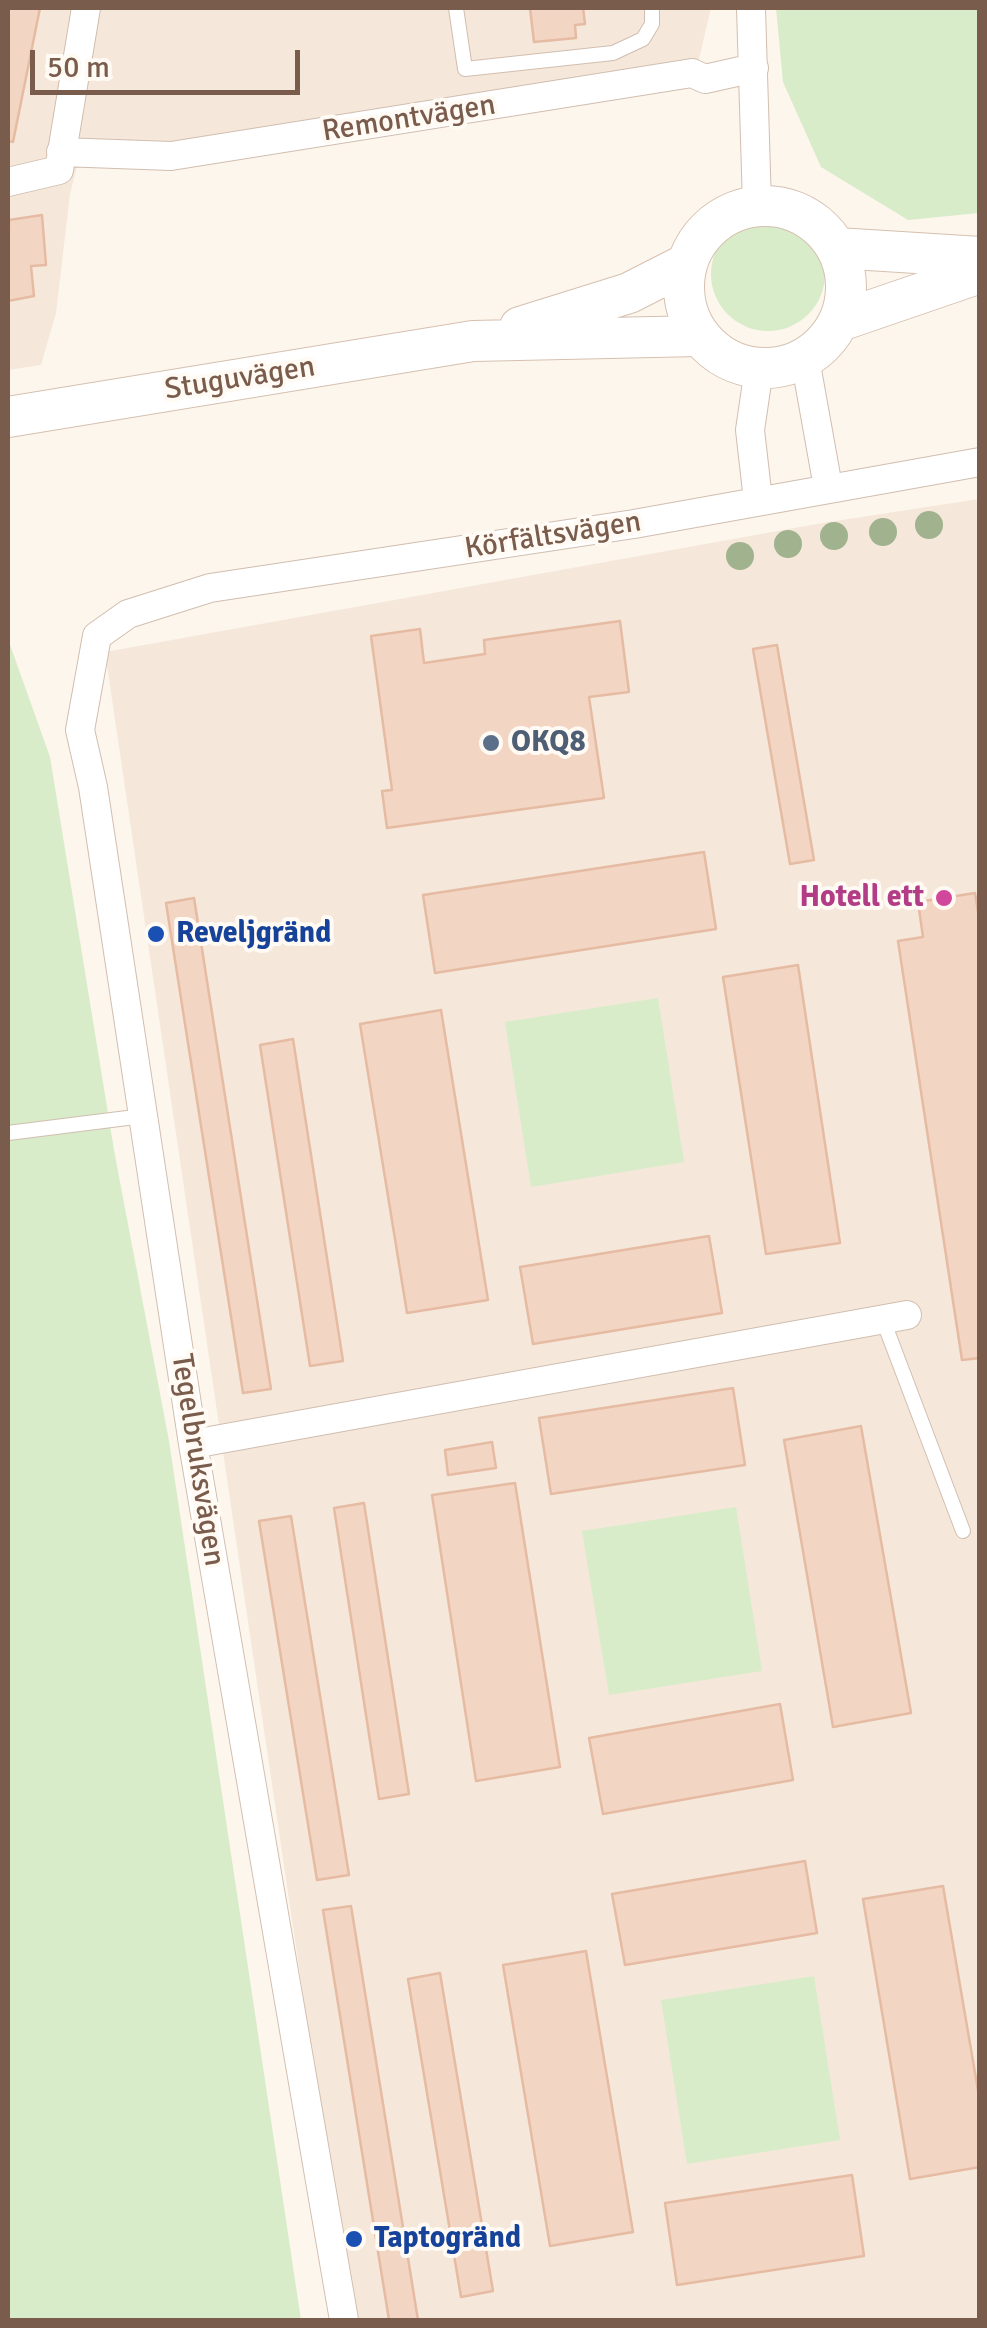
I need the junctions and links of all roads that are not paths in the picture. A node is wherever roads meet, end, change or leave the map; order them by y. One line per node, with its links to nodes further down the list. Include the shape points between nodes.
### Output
1 (86, 8): 6 (street)
2 (456, 8): 3 (lane, via 465,69 613,52 643,39)
3 (652, 8)
4 (751, 8): 5 (street)
5 (754, 68): 6 (street, Remontvägen, via 171,156); 8 (street)
6 (60, 161): 7 (street, Remontvägen)
7 (8, 182)
8 (757, 205): 9 (main road, via 804,214); 11 (main road, Stuguvägen, via 713,224)
9 (837, 248): 10 (main road); 13 (main road, via 847,284)
10 (980, 257)
11 (686, 264): 14 (main road, via 683,289); 15 (main road, Stuguvägen, via 629,293)
12 (980, 272): 13 (main road)
13 (840, 321): 16 (main road)
14 (699, 336): 15 (main road, Stuguvägen); 17 (main road, via 726,359)
15 (474, 342): 18 (main road, Stuguvägen)
16 (804, 359): 17 (main road); 20 (street)
17 (758, 369): 21 (street, via 750,430)
18 (8, 417)
19 (980, 462): 20 (street, Körfältsvägen)
20 (828, 487): 21 (street, Körfältsvägen)
21 (758, 500): 22 (street, Körfältsvägen, via 210,588)
22 (128, 614): 23 (street, Tegelbruksvägen, via 97,636 80,730)
23 (143, 1116): 24 (lane); 26 (street, Tegelbruksvägen)
24 (8, 1133)
25 (895, 1317): 26 (street); 27 (lane)
26 (193, 1444): 28 (street, Tegelbruksvägen)
27 (963, 1531)
28 (344, 2320)

